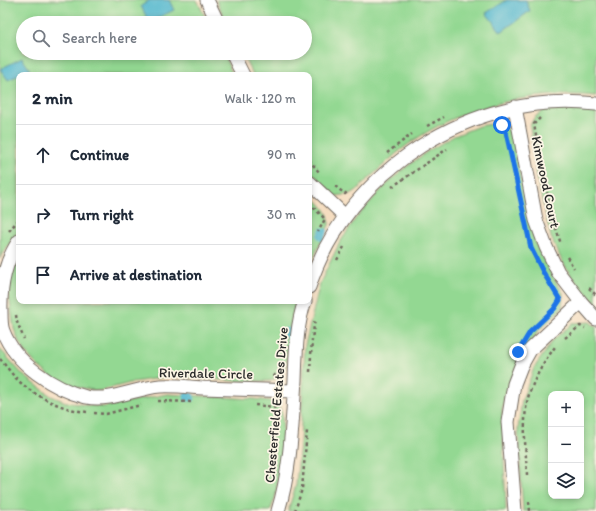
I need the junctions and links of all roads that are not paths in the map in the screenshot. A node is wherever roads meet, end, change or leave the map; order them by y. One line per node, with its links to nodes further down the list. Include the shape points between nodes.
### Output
1 (207, 0): 2 (street)
2 (215, 16)
3 (236, 60): 4 (street)
4 (242, 72)
5 (596, 104): 6 (street, via 554,102)
6 (514, 107): 8 (street, via 477,118 420,146 367,190); 12 (street, Kimwood Court, via 536,220 558,272)
7 (312, 185): 8 (street)
8 (345, 216): 10 (street, via 320,257)
9 (16, 246): 11 (street, Riverdale Circle, via 6,268)
10 (312, 279)
11 (0, 292): 15 (street, Riverdale Circle)
12 (581, 302): 14 (street, Kimwood Court); 18 (street, via 530,350 514,384 508,422)
13 (304, 304): 16 (street, Chesterfield Estates Drive, via 296,350)
14 (596, 319)
15 (1, 330): 16 (street, Riverdale Circle, via 12,348 39,375 53,384 86,397 102,398 160,386)
16 (294, 391): 17 (street, Chesterfield Estates Drive, via 290,456 285,489)
17 (278, 511)
18 (515, 511)

